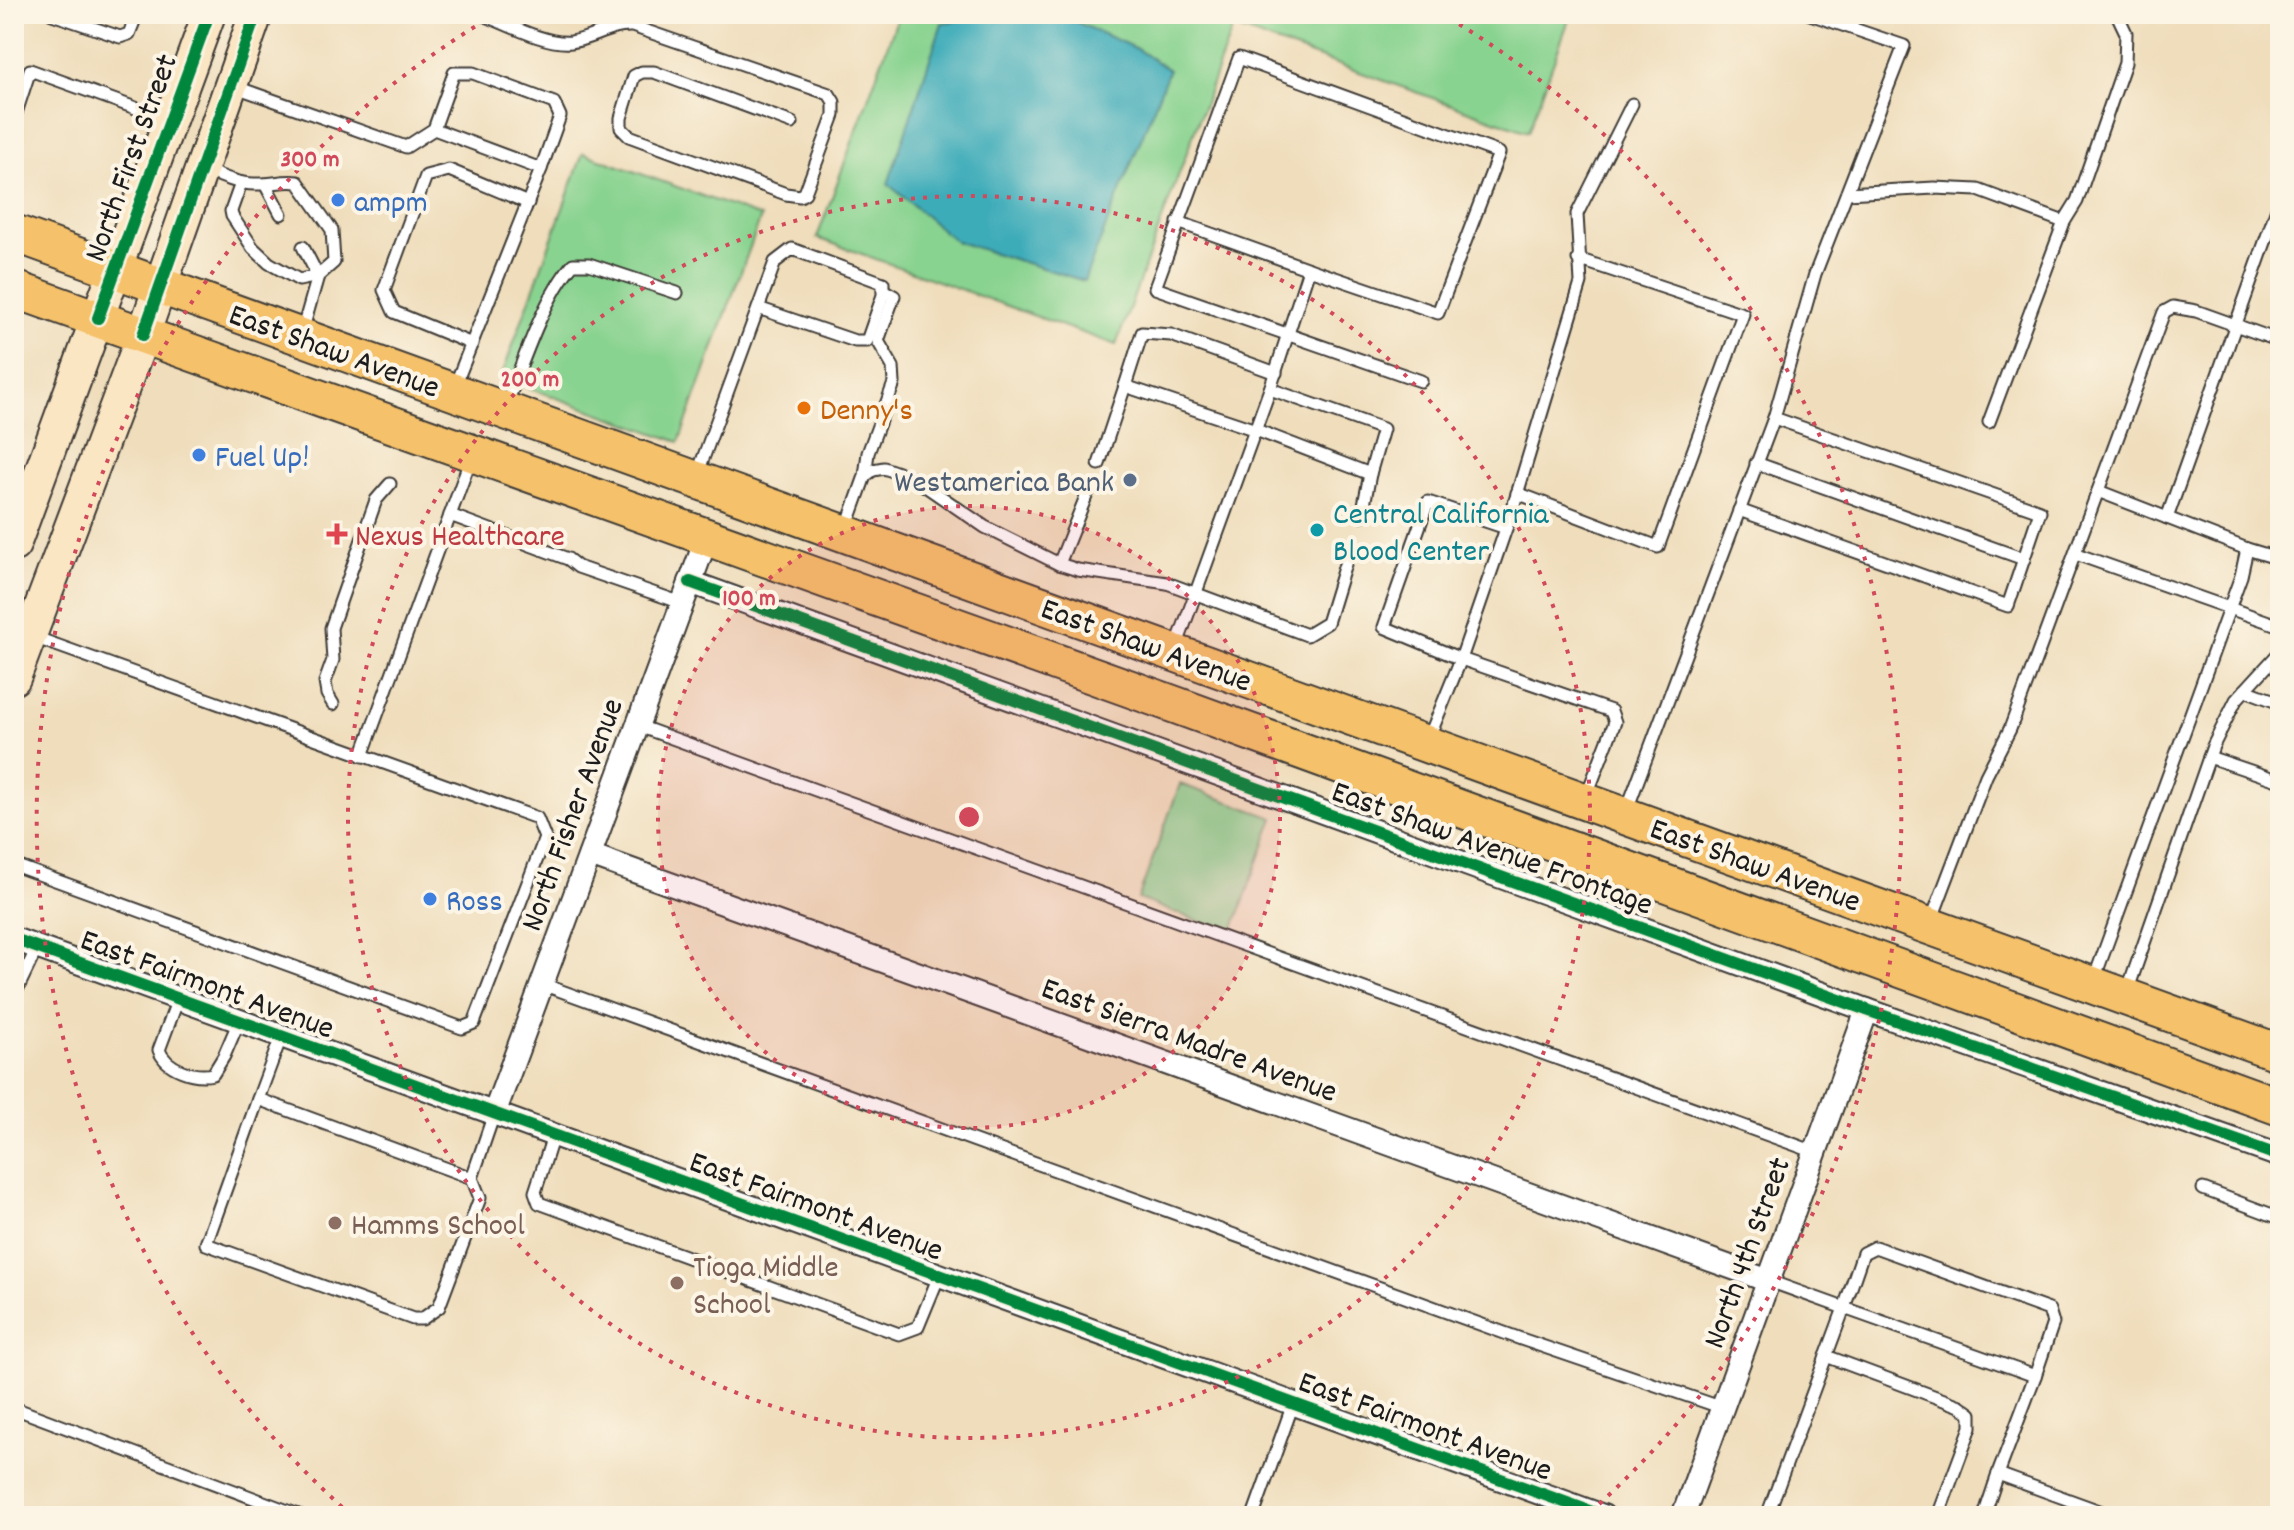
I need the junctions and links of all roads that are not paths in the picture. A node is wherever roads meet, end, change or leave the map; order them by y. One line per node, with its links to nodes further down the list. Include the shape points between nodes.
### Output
1 (52, 14): 2 (lane, via 120,37 129,34)
2 (137, 14)
3 (209, 14): 11 (main road, North First Street)
4 (256, 14): 8 (main road)
5 (481, 14): 12 (lane, via 561,43 632,26 829,94 834,115 800,196 629,136 621,128 634,76 642,72)
6 (1810, 14): 18 (lane, via 1904,46)
7 (2117, 14): 23 (lane, via 2126,33 2125,63 2077,201)
8 (232, 85): 13 (lane, via 406,147); 14 (main road)
9 (1632, 104): 26 (lane, via 1577,214)
10 (14, 119): 11 (lane, via 30,70)
11 (170, 121): 27 (main road, North First Street)
12 (792, 123)
13 (434, 129): 15 (lane); 15 (lane, via 454,73 473,73 554,103 560,116)
14 (202, 169): 16 (lane); 30 (main road)
15 (541, 169): 20 (lane)
16 (241, 183): 17 (lane); 29 (lane, via 231,211 253,248 299,280)
17 (265, 184): 21 (lane); 29 (lane, via 298,182 332,230 334,262)
18 (1847, 193): 23 (lane, via 1978,190); 48 (lane, via 1815,274)
19 (2280, 200): 36 (lane)
20 (528, 203): 41 (lane); 41 (lane, via 449,170 426,176 417,194 384,290 394,312)
21 (281, 214)
22 (1178, 222): 28 (lane); 28 (lane, via 1239,58 1499,153 1438,313); 38 (lane, via 1155,288)
23 (2064, 222): 49 (lane)
24 (14, 233): 27 (main road, East Shaw Avenue)
25 (303, 247): 29 (lane)
26 (1578, 259): 59 (lane, via 1581,283); 59 (lane, via 1743,314 1658,547)
27 (116, 269): 30 (main road, East Shaw Avenue); 35 (main road, North First Street)
28 (1309, 269): 38 (lane)
29 (318, 276): 39 (lane)
30 (160, 285): 37 (main road); 39 (main road, East Shaw Avenue)
31 (14, 289): 35 (main road, East Shaw Avenue)
32 (883, 290): 34 (lane, via 867,341); 34 (lane, via 883,283 792,249 775,262); 55 (lane, via 894,296 878,341 893,367 894,383)
33 (677, 293): 47 (lane, via 589,264 573,264 538,327)
34 (758, 308): 56 (lane)
35 (98, 318): 37 (main road, East Shaw Avenue); 68 (main road, North First Street)
36 (2234, 325): 40 (lane); 58 (lane, via 2196,311 2173,307 2164,312); 64 (lane)
37 (143, 335): 51 (main road, East Shaw Avenue); 80 (main road)
38 (1288, 335): 42 (lane); 43 (lane)
39 (300, 337): 46 (main road, East Shaw Avenue)
40 (2280, 341)
41 (472, 344): 46 (lane)
42 (1276, 373): 44 (lane, via 1171,335 1142,333); 45 (lane)
43 (1421, 381)
44 (1125, 386): 50 (lane); 53 (lane)
45 (1270, 389): 50 (lane); 54 (lane, via 1383,429)
46 (453, 392): 47 (main road, East Shaw Avenue)
47 (504, 410): 56 (main road, East Shaw Avenue)
48 (1774, 418): 52 (lane); 73 (lane, via 2040,511)
49 (1989, 422)
50 (1256, 430): 54 (lane); 77 (lane)
51 (472, 454): 62 (lane); 67 (main road, East Shaw Avenue)
52 (1756, 463): 61 (lane); 73 (lane)
53 (1099, 464)
54 (1370, 474): 63 (lane)
55 (865, 476): 66 (lane); 75 (lane, via 884,468 915,479 985,527)
56 (695, 479): 66 (main road, East Shaw Avenue)
57 (390, 484): 88 (lane, via 376,500 331,628 333,660 325,682)
58 (2098, 491): 64 (lane); 71 (lane)
59 (1517, 493): 65 (lane)
60 (1087, 494): 75 (lane)
61 (1739, 510): 73 (lane, via 2008,606); 95 (lane)
62 (450, 515): 76 (lane, via 578,567); 91 (lane)
63 (1362, 515)
64 (2167, 518): 70 (lane)
65 (1506, 528): 83 (lane); 83 (lane, via 1428,502 1384,627)
66 (844, 534): 82 (main road, East Shaw Avenue)
67 (707, 537): 72 (main road, East Shaw Avenue); 76 (street, North Fisher Avenue)
68 (14, 545)
69 (1350, 548): 77 (lane, via 1327,623 1307,635)
70 (2247, 549): 74 (lane); 78 (lane)
71 (2076, 554): 78 (lane); 98 (lane)
72 (758, 555): 82 (main road, via 859,566 1131,664 1163,663); 86 (main road, East Shaw Avenue)
73 (2024, 559)
74 (2280, 559)
75 (1059, 564): 77 (lane, via 1167,583)
76 (686, 592): 89 (street, North Fisher Avenue); 106 (street, East Shaw Avenue Frontage)
77 (1196, 594): 82 (lane)
78 (2227, 608): 79 (lane); 102 (lane)
79 (2280, 626)
80 (30, 636): 84 (main road); 91 (lane)
81 (2280, 652): 85 (lane)
82 (1174, 653): 90 (main road, East Shaw Avenue)
83 (1461, 659): 90 (lane); 94 (lane, via 1611,711 1615,722)
84 (14, 678)
85 (2245, 690): 87 (lane); 92 (lane)
86 (1159, 699): 90 (main road, via 1163,688 1183,680 1354,742); 111 (main road, East Shaw Avenue)
87 (2280, 703)
88 (333, 704)
89 (636, 725): 96 (street, North Fisher Avenue); 114 (lane)
90 (1426, 744): 94 (main road, East Shaw Avenue)
91 (362, 756): 97 (lane, via 537,818 545,838 474,1023 462,1028)
92 (2209, 757): 93 (lane); 104 (lane)
93 (2280, 781)
94 (1585, 802): 95 (main road, East Shaw Avenue)
95 (1624, 816): 98 (main road, East Shaw Avenue)
96 (590, 855): 101 (street, North Fisher Avenue); 120 (street, East Sierra Madre Avenue)
97 (14, 865)
98 (1930, 926): 102 (main road, East Shaw Avenue)
99 (14, 939): 100 (street, East Fairmont Avenue)
100 (37, 948): 103 (lane); 105 (street, East Fairmont Avenue)
101 (542, 984): 112 (street, North Fisher Avenue); 126 (lane)
102 (2092, 984): 104 (main road, East Shaw Avenue)
103 (14, 996)
104 (2126, 996): 109 (main road, East Shaw Avenue)
105 (178, 999): 107 (street, East Fairmont Avenue); 107 (lane, via 159,1050 165,1061 181,1070 213,1074)
106 (1867, 1010): 114 (street, North 4th Street); 115 (street, East Shaw Avenue Frontage)
107 (239, 1021): 108 (street, East Fairmont Avenue)
108 (281, 1037): 110 (lane); 112 (street, East Fairmont Avenue)
109 (2280, 1053)
110 (258, 1099): 116 (lane); 116 (lane, via 206,1244 422,1319 439,1307 480,1198)
111 (2280, 1107)
112 (494, 1114): 113 (street, East Fairmont Avenue); 116 (lane)
113 (553, 1136): 119 (street, East Fairmont Avenue); 119 (lane, via 535,1192 539,1203 899,1334 918,1327)
114 (1815, 1152): 120 (street, North 4th Street)
115 (2280, 1156)
116 (472, 1178)
117 (2203, 1189): 118 (lane)
118 (2280, 1218)
119 (939, 1276): 124 (street, East Fairmont Avenue)
120 (1769, 1281): 121 (lane); 126 (street, North 4th Street)
121 (1844, 1308): 122 (lane); 123 (lane); 123 (lane, via 1863,1253 1875,1247 2049,1310 2053,1323)
122 (1826, 1356): 132 (lane); 133 (lane, via 1971,1414 1971,1427)
123 (2035, 1376): 127 (lane)
124 (1293, 1404): 129 (lane); 130 (street, East Fairmont Avenue)
125 (14, 1408): 128 (lane)
126 (1723, 1408): 131 (street, North 4th Street)
127 (1998, 1474): 134 (lane); 135 (lane)
128 (301, 1516)
129 (1253, 1516)
130 (1603, 1516)
131 (1683, 1516)
132 (1767, 1516)
133 (1938, 1516)
134 (1984, 1516)
135 (2113, 1516)

